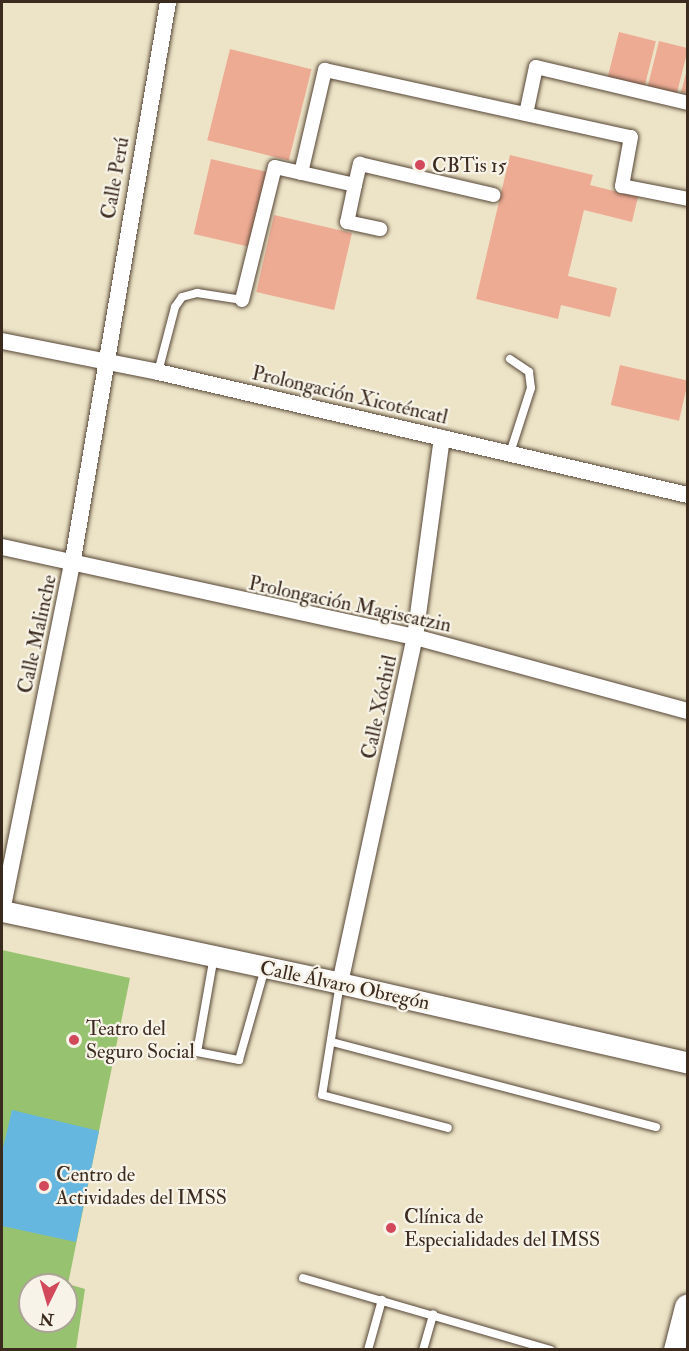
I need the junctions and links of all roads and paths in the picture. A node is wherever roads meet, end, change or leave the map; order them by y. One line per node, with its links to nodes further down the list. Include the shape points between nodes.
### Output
1 (168, 2): 12 (street, Calle Perú)
2 (687, 103): 3 (street, via 536,67)
3 (526, 114): 4 (street, via 325,70); 7 (street, via 631,137 622,186)
4 (301, 173): 5 (street); 9 (street, via 275,167)
5 (355, 184): 6 (street, via 360,164); 8 (street, via 347,222)
6 (493, 195)
7 (687, 199)
8 (380, 229)
9 (242, 300): 13 (lane, via 197,293 182,297 175,308)
10 (2, 341): 12 (street, Prolongación Xicoténcatl)
11 (510, 359): 15 (lane, via 529,372 531,388)
12 (104, 363): 13 (street, Prolongación Xicoténcatl); 18 (street, Calle Malinche)
13 (158, 372): 14 (street, Prolongación Xicoténcatl)
14 (442, 438): 15 (street, Prolongación Xicoténcatl); 19 (street, Calle Xóchitl)
15 (510, 453): 16 (street, Prolongación Xicoténcatl)
16 (687, 495)
17 (2, 547): 18 (street, Prolongación Magiscatzin)
18 (72, 566): 19 (street, Prolongación Magiscatzin); 21 (street, Calle Malinche)
19 (415, 638): 20 (street, Prolongación Magiscatzin); 24 (street, Calle Xóchitl)
20 (687, 711)
21 (2, 911): 22 (street, Calle Álvaro Obregón)
22 (214, 956): 23 (street, Calle Álvaro Obregón); 23 (lane, via 197,1052 239,1060)
23 (265, 968): 24 (street, Calle Álvaro Obregón)
24 (340, 983): 25 (lane); 26 (street, Calle Álvaro Obregón)
25 (332, 1042): 27 (lane); 28 (lane, via 322,1095)
26 (687, 1063)
27 (656, 1127)
28 (448, 1128)
29 (303, 1278): 30 (lane)
30 (381, 1300): 32 (lane); 33 (lane)
31 (687, 1307): 36 (main road)
32 (433, 1314): 34 (lane); 35 (lane)
33 (369, 1350)
34 (423, 1350)
35 (551, 1350)
36 (677, 1350)

